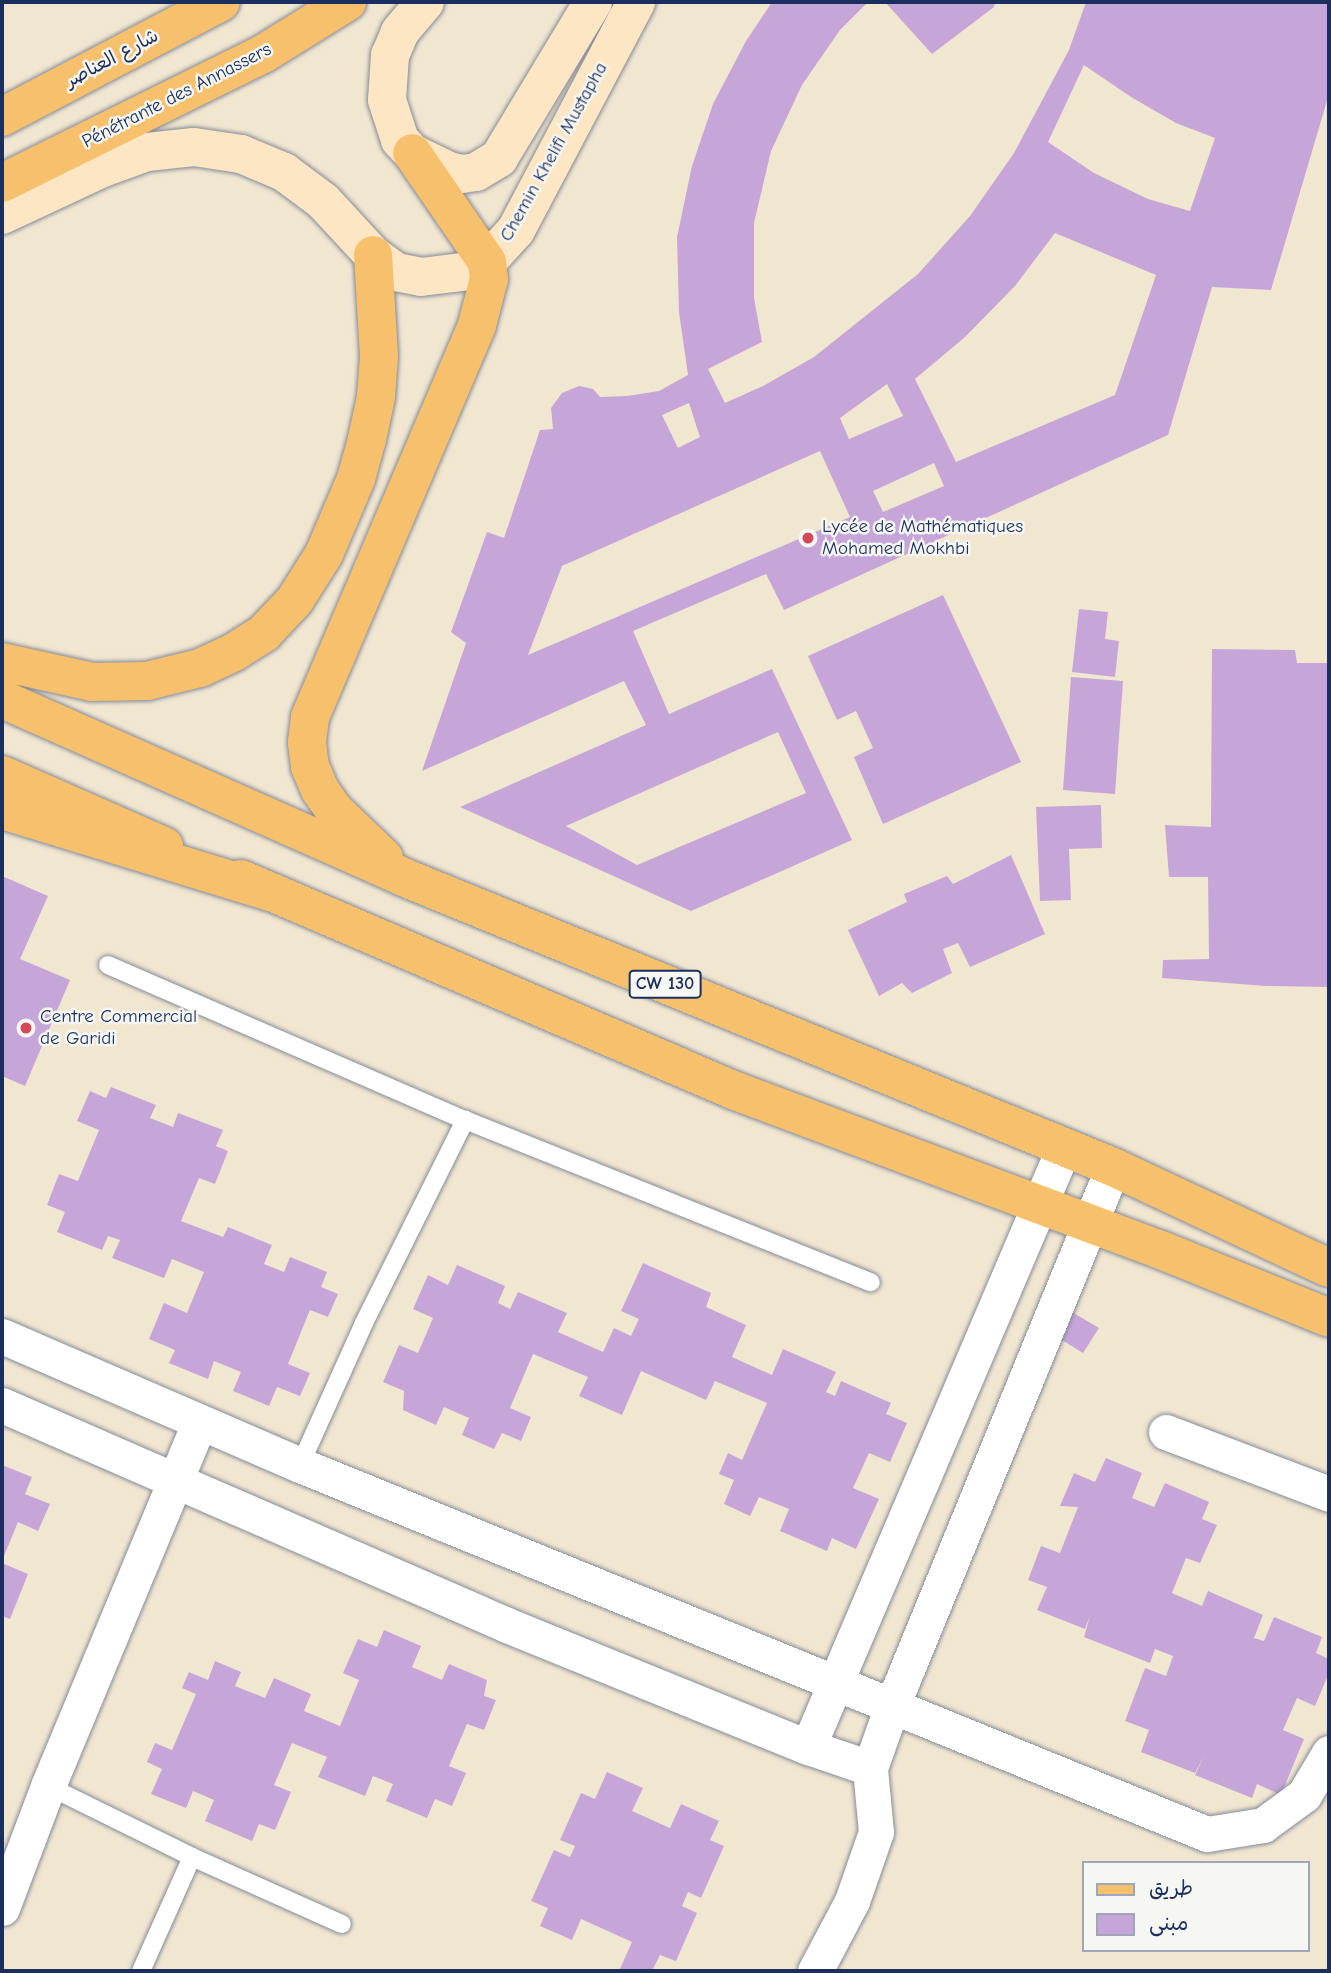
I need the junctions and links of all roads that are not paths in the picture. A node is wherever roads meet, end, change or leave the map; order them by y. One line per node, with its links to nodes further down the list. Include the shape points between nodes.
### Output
1 (222, 2): 6 (main road, شارع العناصر)
2 (348, 2): 8 (main road, Pénétrante des Annassers, via 264,54)
3 (425, 2): 7 (main road, Chemin Khelifi Mustapha, via 400,32 386,79 391,121)
4 (593, 2): 7 (main road, Chemin Khelifi Mustapha, via 499,158 476,172 462,174)
5 (636, 2): 11 (main road, Chemin Khelifi Mustapha, via 516,230)
6 (2, 117)
7 (412, 153): 11 (main road)
8 (2, 183)
9 (2, 215): 10 (main road, Chemin Khelifi Mustapha, via 147,152 194,147 241,153 284,172 323,201)
10 (373, 255): 11 (main road, Chemin Khelifi Mustapha, via 396,272 421,277 470,271); 12 (main road, via 379,356 367,439 356,479 324,554 295,600 264,633 234,652 200,668 147,681 92,682)
11 (488, 262): 16 (main road, via 486,296 477,326 310,718 310,767 320,790 334,810)
12 (2, 662)
13 (2, 699): 16 (main road, CW 130)
14 (2, 775): 17 (main road)
15 (2, 810): 17 (main road)
16 (402, 877): 20 (main road, CW 130)
17 (273, 893): 22 (main road, via 733,1090)
18 (108, 965): 19 (lane)
19 (465, 1120): 25 (lane); 31 (lane, via 364,1323)
20 (1064, 1147): 21 (main road, CW 130); 22 (street)
21 (1113, 1167): 23 (street); 24 (main road, CW 130)
22 (1039, 1205): 23 (main road); 34 (street)
23 (1089, 1223): 26 (main road); 35 (street)
24 (1329, 1268)
25 (871, 1282)
26 (1329, 1318)
27 (2, 1336): 29 (street)
28 (2, 1405): 32 (street)
29 (200, 1423): 31 (street); 32 (street)
30 (1166, 1432): 33 (street)
31 (300, 1465): 34 (street)
32 (174, 1480): 36 (street, via 506,1625); 39 (street)
33 (1329, 1493)
34 (835, 1684): 35 (street); 36 (street)
35 (892, 1706): 37 (street, via 1207,1834 1263,1825 1304,1795); 38 (street)
36 (808, 1747): 38 (street)
37 (1329, 1753)
38 (870, 1768): 44 (street, via 876,1832 852,1901)
39 (48, 1786): 40 (lane); 41 (street)
40 (192, 1857): 42 (lane); 43 (lane)
41 (5, 1889)
42 (342, 1924)
43 (141, 1971)
44 (815, 1971)

